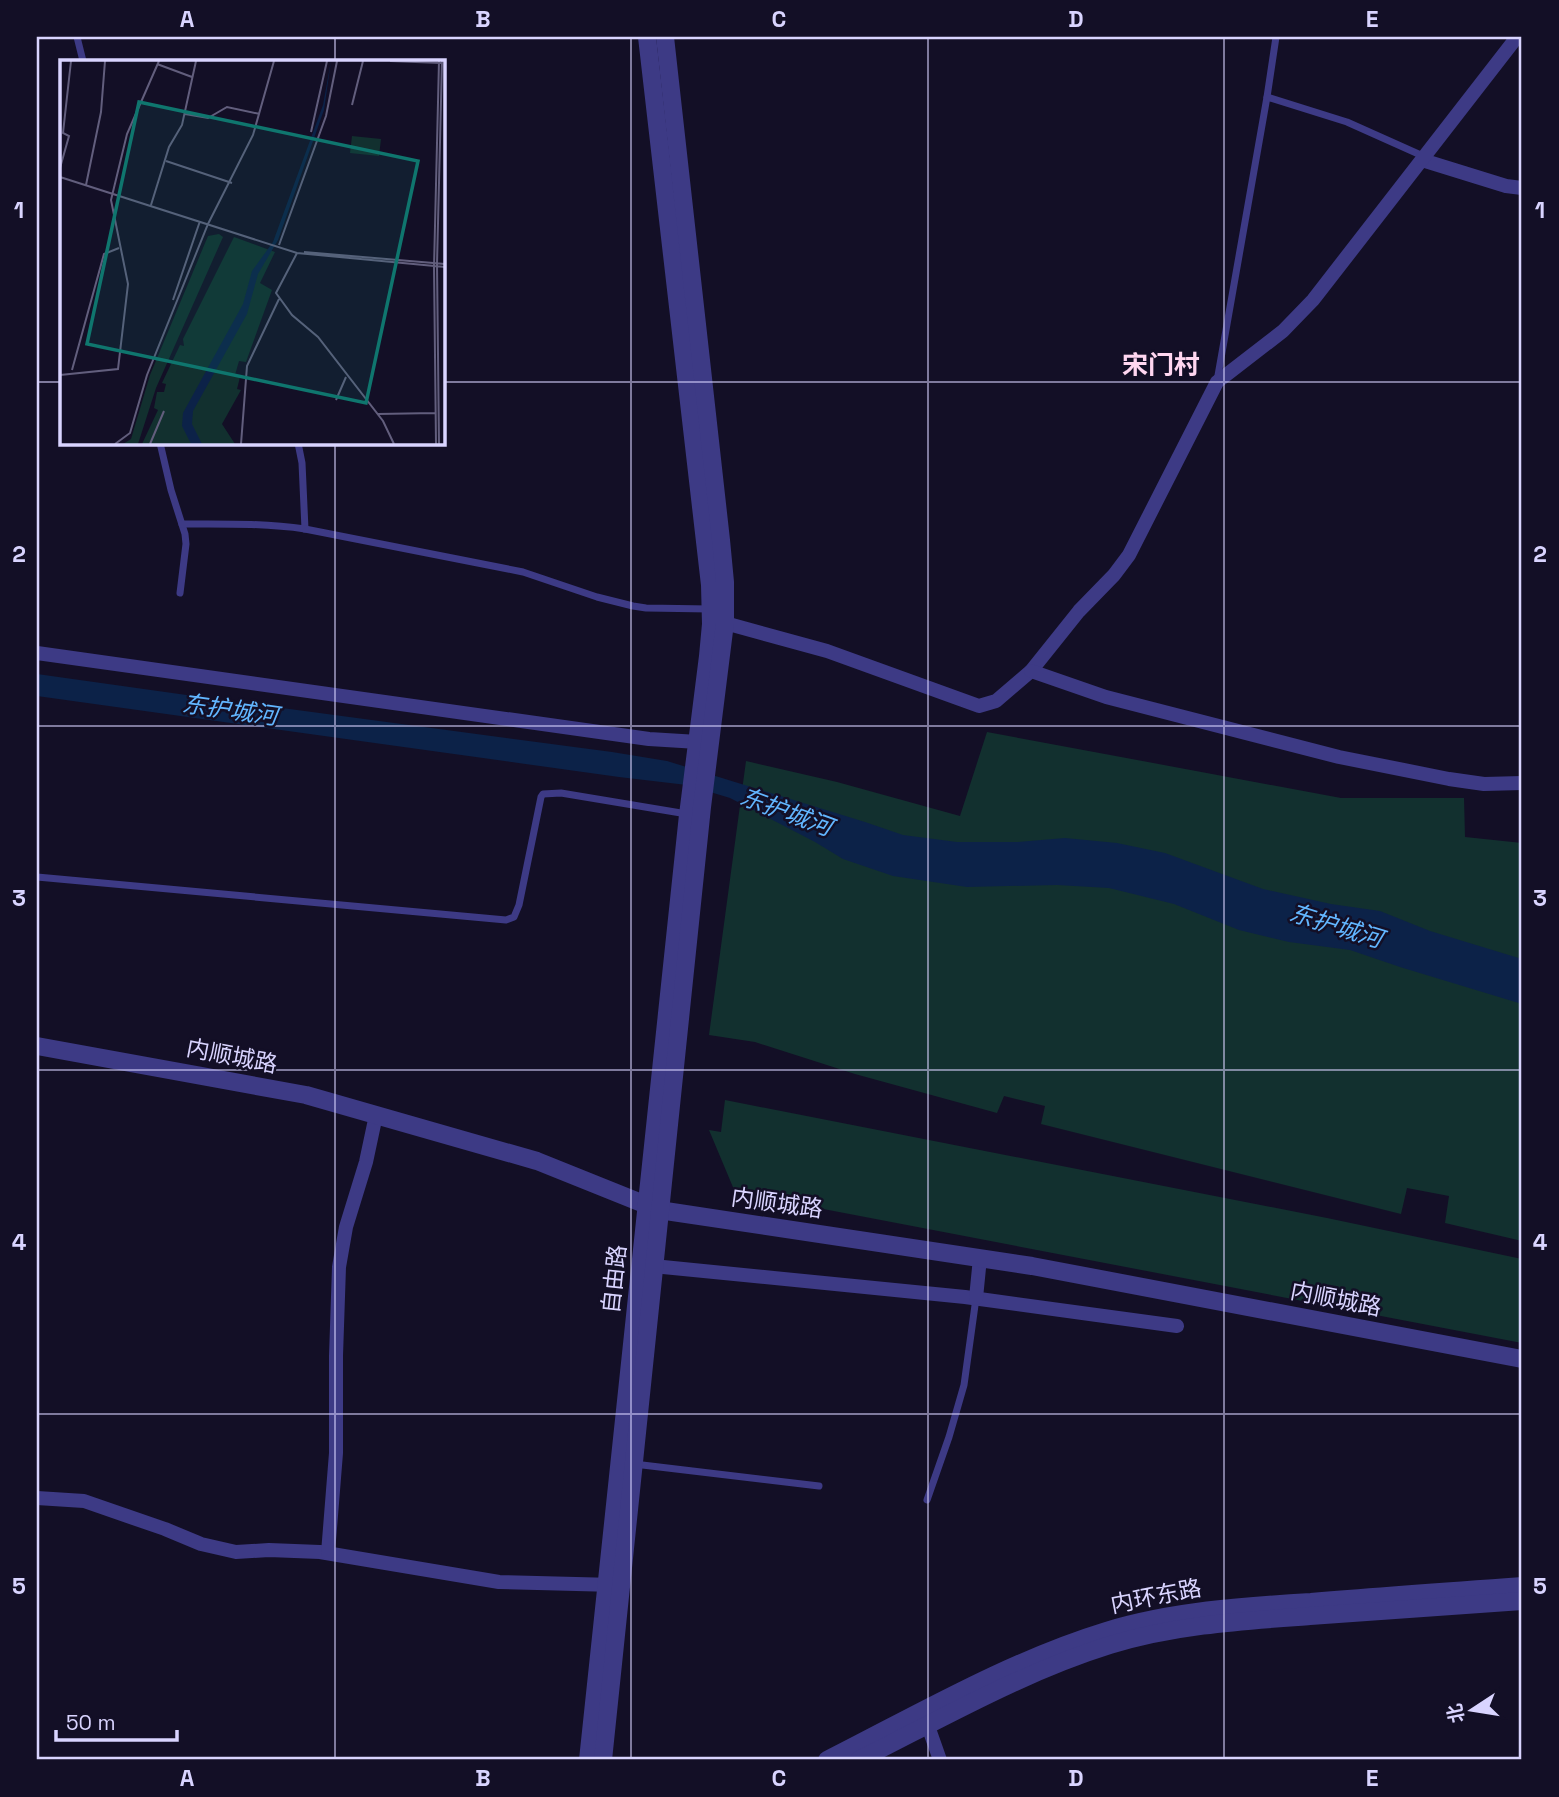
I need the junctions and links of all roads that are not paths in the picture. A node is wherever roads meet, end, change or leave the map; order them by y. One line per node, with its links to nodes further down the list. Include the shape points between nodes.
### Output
1 (78, 37): 6 (lane)
2 (647, 37): 16 (street)
3 (665, 37): 17 (street, via 721,540)
4 (1276, 37): 7 (lane)
5 (1517, 37): 8 (street)
6 (83, 60)
7 (1267, 97): 8 (lane, via 1347,122); 10 (lane)
8 (1423, 158): 9 (street); 10 (street, via 1313,300 1283,331)
9 (1522, 188)
10 (1217, 382): 19 (street, via 1129,555)
11 (160, 444): 13 (lane)
12 (298, 444): 14 (lane)
13 (182, 524): 14 (lane); 15 (lane, via 186,544)
14 (305, 529): 16 (lane, via 523,572 633,606)
15 (180, 593)
16 (711, 609): 20 (street)
17 (725, 623): 19 (street, via 827,651 979,706 996,701); 20 (street)
18 (37, 653): 20 (street, via 649,739)
19 (1031, 671): 21 (street, via 1106,698 1339,757 1484,784)
20 (701, 751): 22 (street, 自由路)
21 (1522, 783)
22 (693, 808): 23 (lane, via 543,794 519,905 514,917 506,920); 26 (street, 自由路)
23 (37, 877)
24 (37, 1046): 25 (street, 内顺城路, via 306,1095)
25 (376, 1115): 26 (street, 内顺城路, via 537,1161); 36 (street, via 339,1268 336,1453)
26 (653, 1208): 27 (street, 内顺城路); 28 (street, 自由路); 37 (street, 自由路)
27 (980, 1258): 29 (street); 31 (street, 内顺城路)
28 (653, 1266): 29 (street); 32 (street, 自由路)
29 (976, 1298): 30 (street); 35 (lane, via 964,1385)
30 (1177, 1326)
31 (1522, 1359)
32 (633, 1464): 33 (lane); 37 (street, 自由路)
33 (819, 1486)
34 (37, 1498): 36 (street, via 84,1501 201,1544 236,1552)
35 (927, 1500)
36 (328, 1553): 37 (street, via 499,1582)
37 (613, 1585): 41 (street, 自由路); 42 (street, 自由路)
38 (1522, 1586): 43 (street, 内环东路, via 1227,1608 1105,1631 995,1675)
39 (1522, 1601): 40 (street, 内环东路, via 1228,1622 1137,1638 1055,1665)
40 (928, 1726): 44 (street, 内环东路); 45 (street)
41 (587, 1760)
42 (603, 1760)
43 (827, 1760)
44 (859, 1760)
45 (940, 1760)

